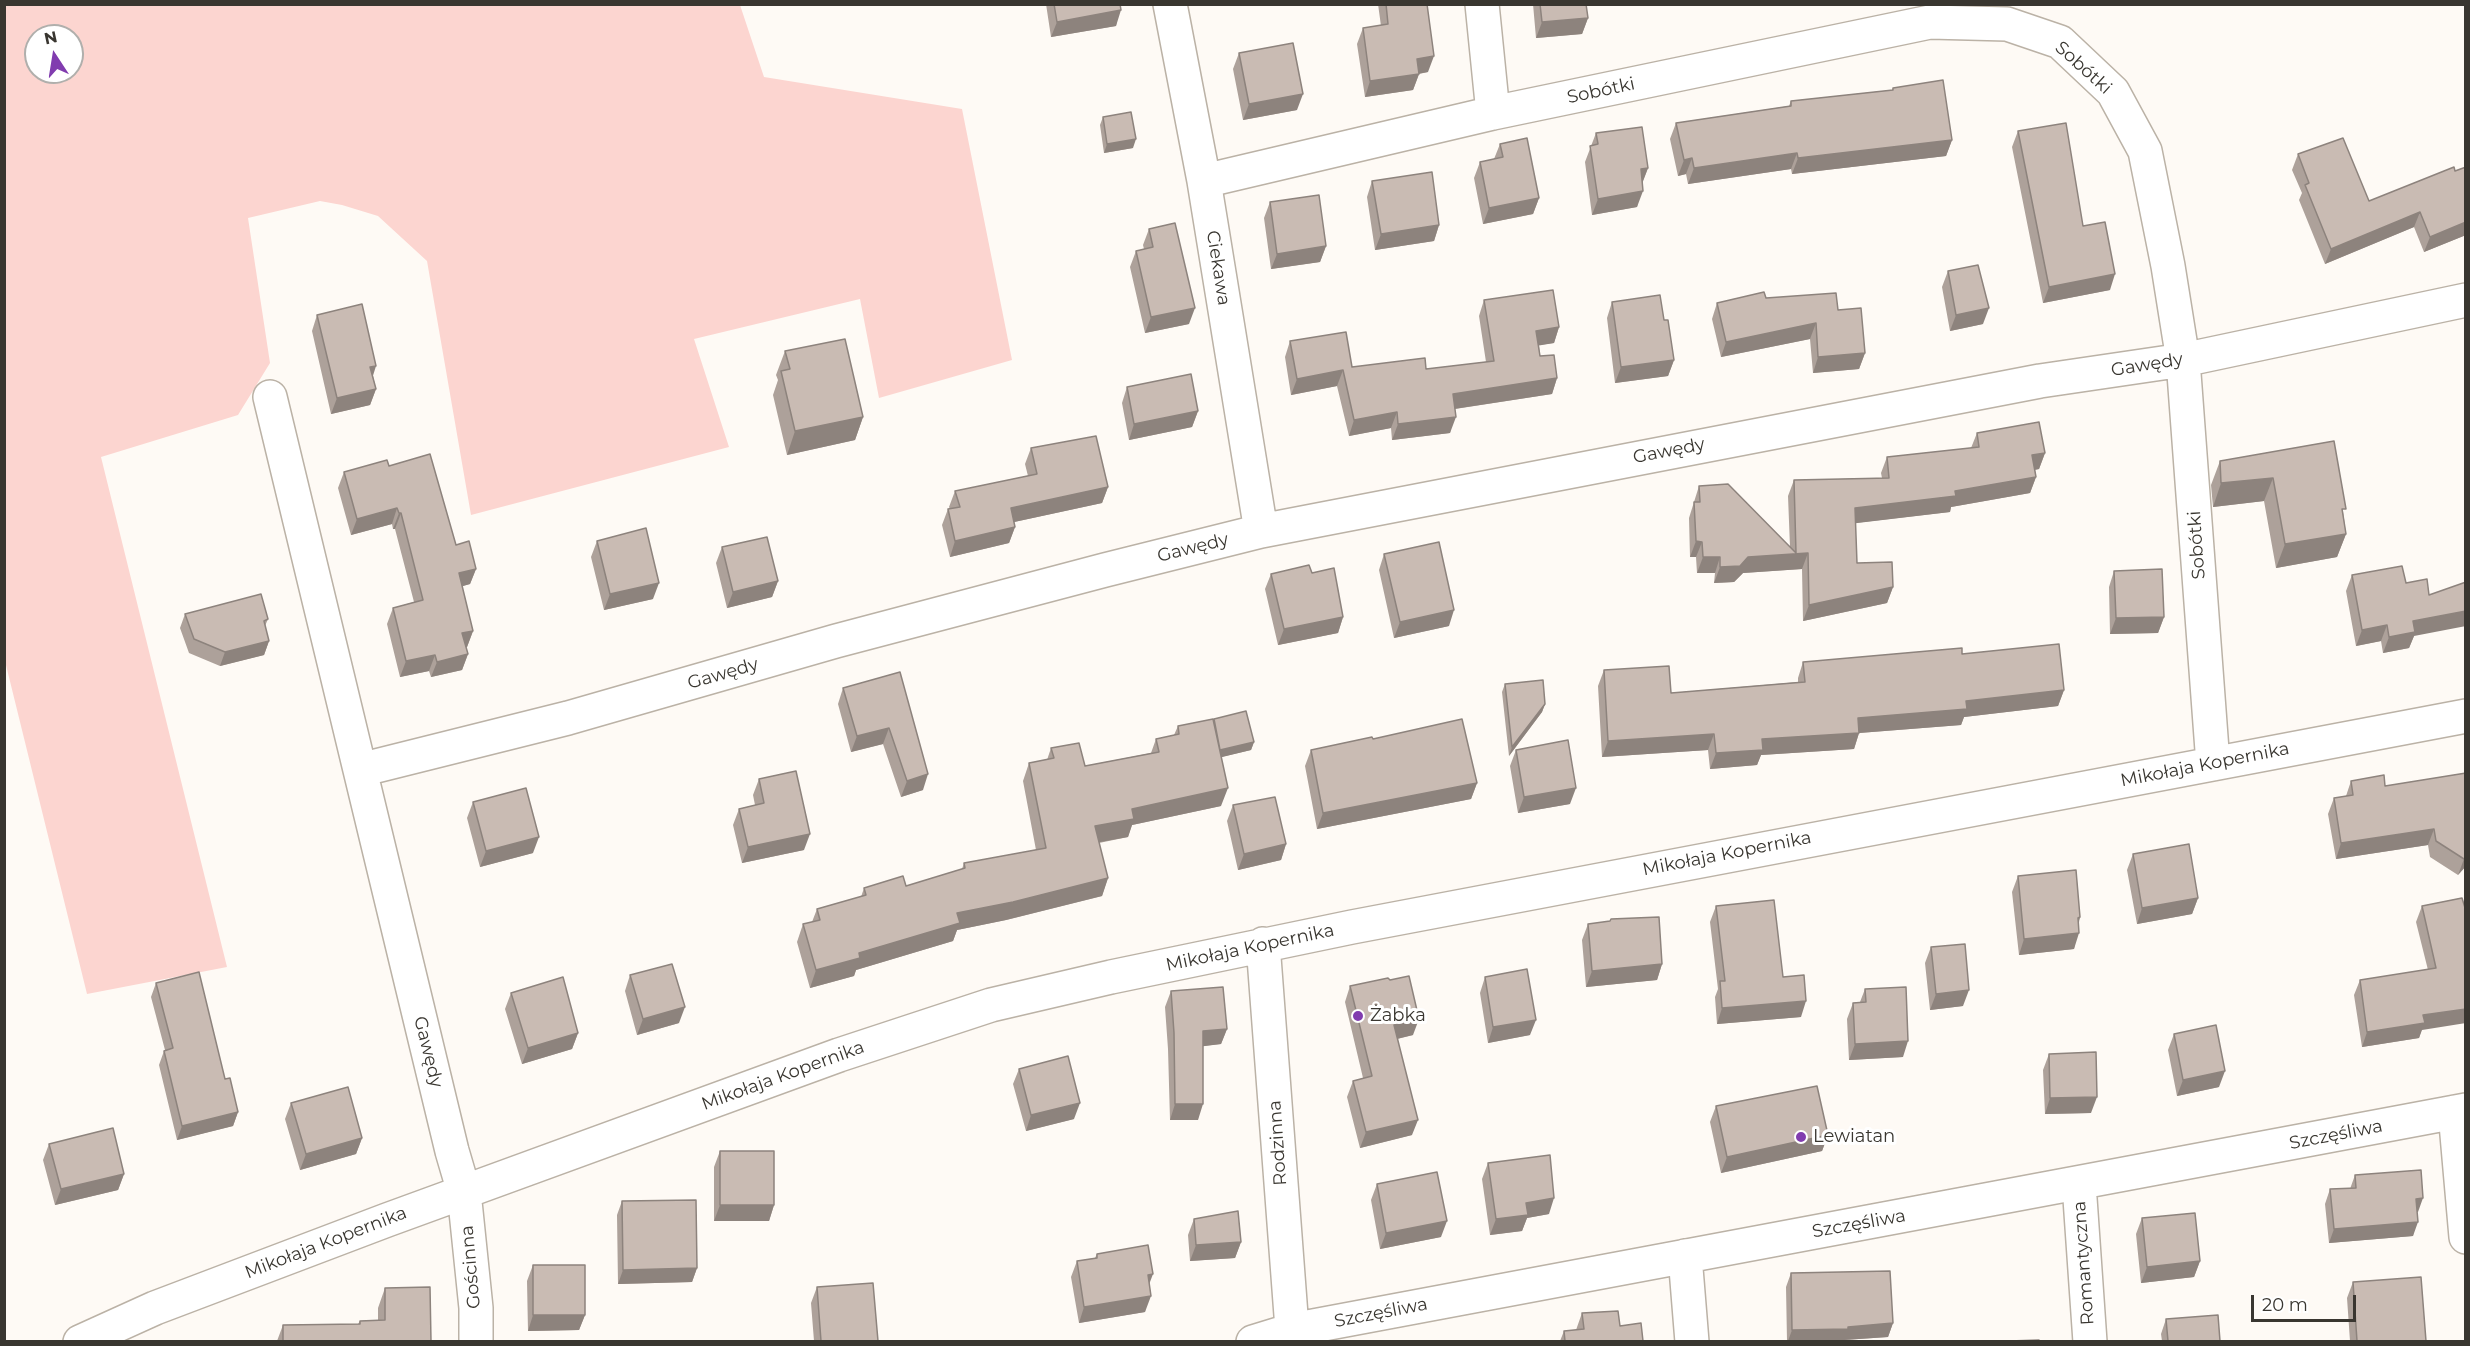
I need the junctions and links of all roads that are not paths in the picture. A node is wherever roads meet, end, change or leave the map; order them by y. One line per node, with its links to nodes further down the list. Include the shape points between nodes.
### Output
1 (1170, 4): 4 (street, Ciekawa)
2 (1482, 4): 3 (street)
3 (1493, 113): 4 (street, Sobótki); 6 (street, Sobótki, via 1930,22 2007,24 2060,42 2113,92 2145,151)
4 (1204, 181): 8 (street, Ciekawa)
5 (2466, 300): 6 (street, Gawędy)
6 (2183, 360): 8 (street, Gawędy, via 2029,383); 10 (street, Sobótki)
7 (270, 397): 11 (street)
8 (1261, 531): 11 (street, Gawędy, via 836,641 568,718)
9 (2466, 716): 10 (street, Mikołaja Kopernika)
10 (2213, 764): 12 (street, Mikołaja Kopernika)
11 (360, 770): 15 (street, Gawędy)
12 (1263, 945): 15 (street, Mikołaja Kopernika, via 991,1005 828,1059); 18 (street, Rodzinna)
13 (2461, 1111): 14 (street, Szczęśliwa); 16 (street)
14 (2079, 1184): 17 (street, Szczęśliwa); 23 (street, Romantyczna)
15 (464, 1192): 19 (street, Mikołaja Kopernika, via 155,1308); 20 (street, Gościnna)
16 (2466, 1237)
17 (1685, 1256): 18 (street, Szczęśliwa); 22 (street)
18 (1292, 1336): 21 (street, Szczęśliwa)
19 (80, 1341)
20 (476, 1341)
21 (1253, 1341)
22 (1692, 1341)
23 (2090, 1341)

